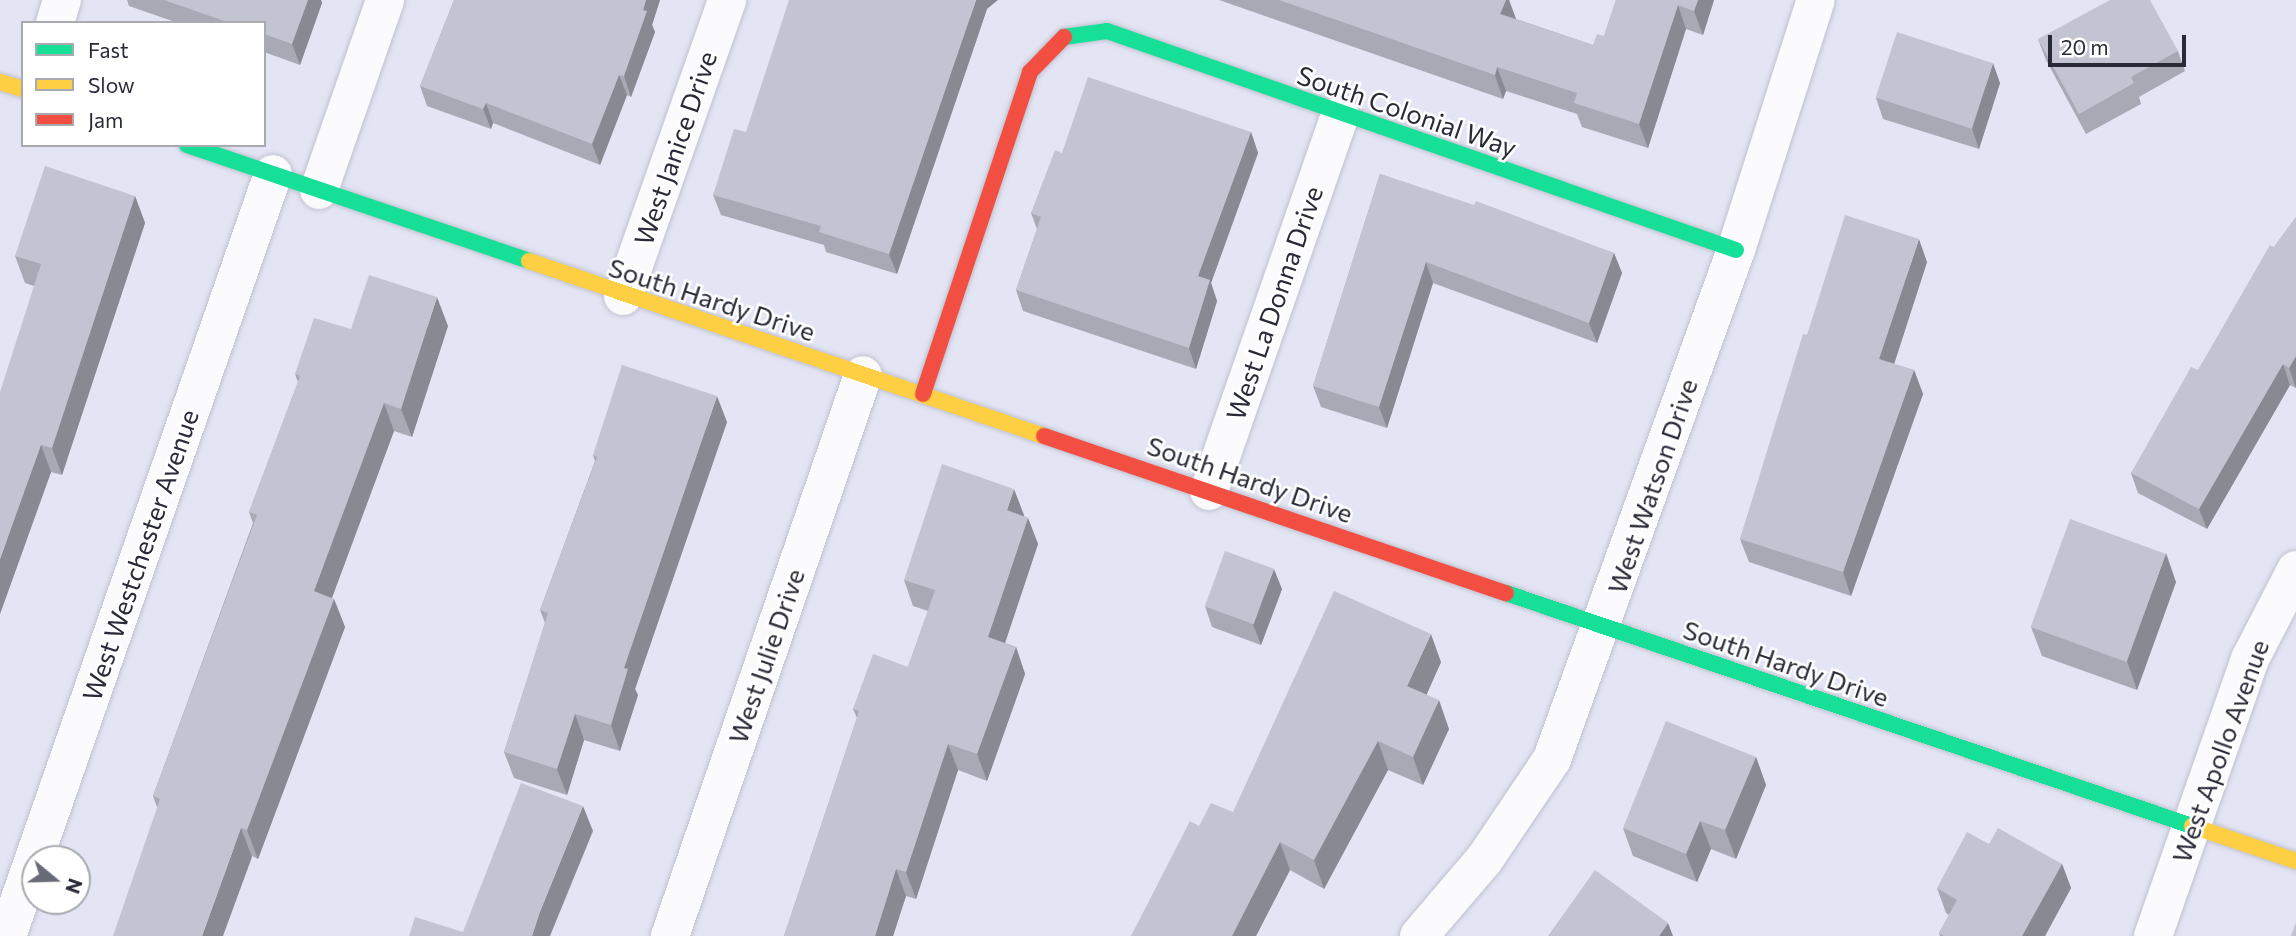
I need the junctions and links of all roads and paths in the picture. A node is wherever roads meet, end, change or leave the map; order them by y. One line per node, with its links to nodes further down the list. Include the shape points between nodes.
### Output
1 (62, 0): 5 (street)
2 (385, 0): 11 (street)
3 (727, 0): 13 (street, West Janice Drive)
4 (1816, 0): 12 (street, West Watson Drive)
5 (56, 21)
6 (0, 82): 7 (street)
7 (21, 88)
8 (1340, 115): 12 (street, South Colonial Way); 15 (street, South Colonial Way, via 1107,31 1062,37 1030,72); 16 (street, West La Donna Drive)
9 (193, 147): 10 (street, South Hardy Drive)
10 (273, 174): 11 (street, South Hardy Drive); 21 (street, West Westchester Avenue)
11 (320, 190): 13 (street, South Hardy Drive)
12 (1735, 250): 18 (street, West Watson Drive)
13 (623, 296): 14 (street, South Hardy Drive)
14 (863, 375): 15 (street, South Hardy Drive); 22 (street, West Julie Drive)
15 (923, 394): 16 (street, South Hardy Drive)
16 (1209, 491): 18 (street, South Hardy Drive)
17 (2296, 570): 19 (street, West Apollo Avenue, via 2250,659)
18 (1603, 625): 19 (street, South Hardy Drive); 23 (street, West Watson Drive, via 1552,759 1485,860)
19 (2192, 827): 20 (street, South Hardy Drive); 24 (street, West Apollo Avenue)
20 (2296, 861)
21 (8, 936)
22 (670, 936)
23 (1419, 936)
24 (2153, 936)

